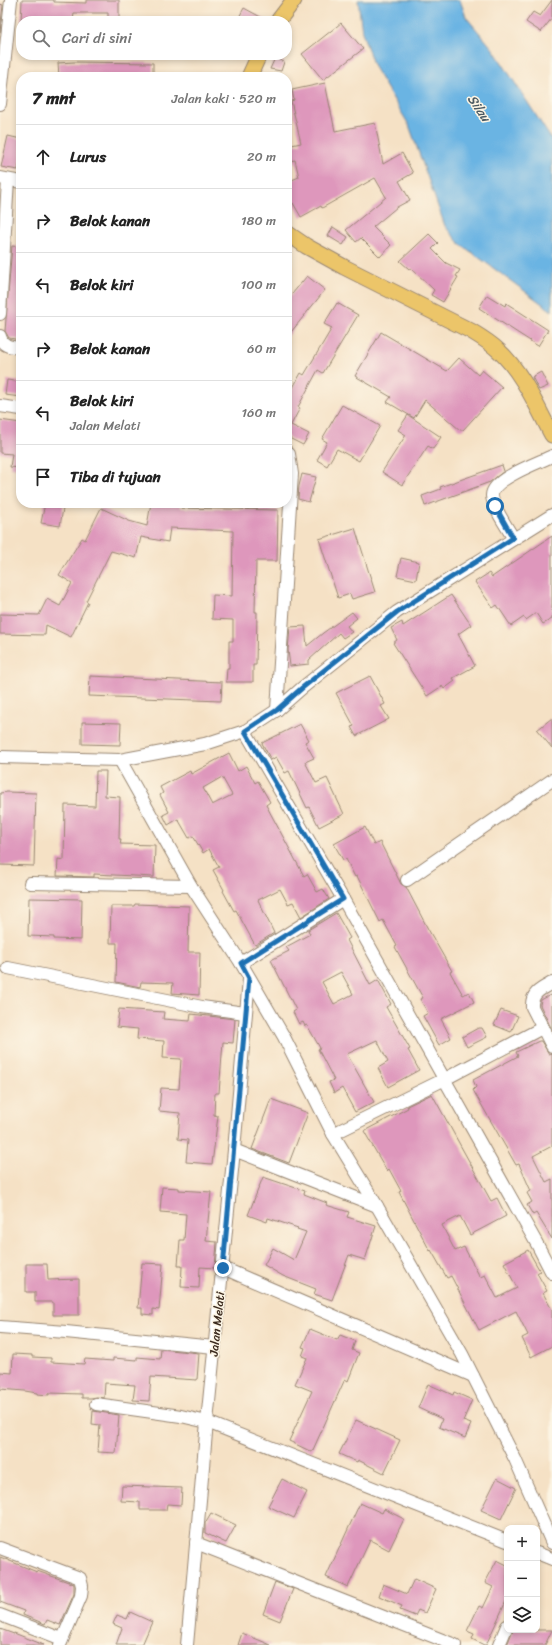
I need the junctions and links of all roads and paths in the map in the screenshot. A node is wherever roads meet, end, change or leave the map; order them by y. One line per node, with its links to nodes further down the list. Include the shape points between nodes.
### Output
1 (11, 0): 4 (street)
2 (294, 0): 3 (main road)
3 (282, 16)
4 (4, 32): 7 (street)
5 (256, 60): 6 (main road)
6 (251, 72)
7 (0, 104)
8 (4, 179): 9 (street); 11 (street)
9 (16, 181)
10 (292, 237): 16 (main road, via 344,267 472,331 490,343 522,380)
11 (0, 314)
12 (0, 336): 13 (street, via 6,346)
13 (16, 347)
14 (0, 406): 15 (street)
15 (16, 408)
16 (552, 435)
17 (552, 456): 20 (street, via 502,480 493,489 495,506)
18 (290, 508): 21 (street)
19 (552, 515): 20 (street)
20 (513, 538): 21 (street, via 397,612)
21 (277, 710): 22 (street)
22 (245, 731): 24 (street, via 205,744); 29 (street)
23 (0, 756): 24 (street)
24 (120, 760): 28 (street)
25 (552, 780): 26 (street)
26 (406, 880)
27 (30, 883): 28 (street)
28 (191, 886): 30 (street)
29 (343, 899): 30 (street); 37 (street)
30 (241, 963): 32 (street)
31 (8, 968): 34 (street, via 202,1007)
32 (249, 978): 34 (street, Jalan Melati); 38 (street, via 284,1036)
33 (552, 983): 35 (street, via 533,995 532,1007)
34 (245, 1013): 39 (street, Jalan Melati)
35 (542, 1028): 36 (street); 37 (street)
36 (552, 1046)
37 (445, 1079): 38 (street); 42 (street)
38 (333, 1134): 40 (street)
39 (234, 1150): 40 (street); 41 (street, Jalan Melati)
40 (377, 1206): 45 (street)
41 (223, 1268): 44 (street, Jalan Melati); 45 (street)
42 (552, 1273)
43 (0, 1327): 44 (street)
44 (214, 1347): 47 (street, Jalan Melati)
45 (473, 1376): 50 (street, via 515,1459)
46 (96, 1404): 47 (street)
47 (207, 1422): 48 (street); 49 (street, Jalan Melati)
48 (504, 1540)
49 (196, 1543): 57 (street, Jalan Melati); 58 (street)
50 (552, 1543)
51 (0, 1548): 56 (street, via 80,1578 81,1596)
52 (540, 1554): 53 (street)
53 (552, 1559)
54 (0, 1615): 56 (street)
55 (504, 1633): 59 (street)
56 (61, 1642)
57 (187, 1645)
58 (455, 1645)
59 (499, 1645)

